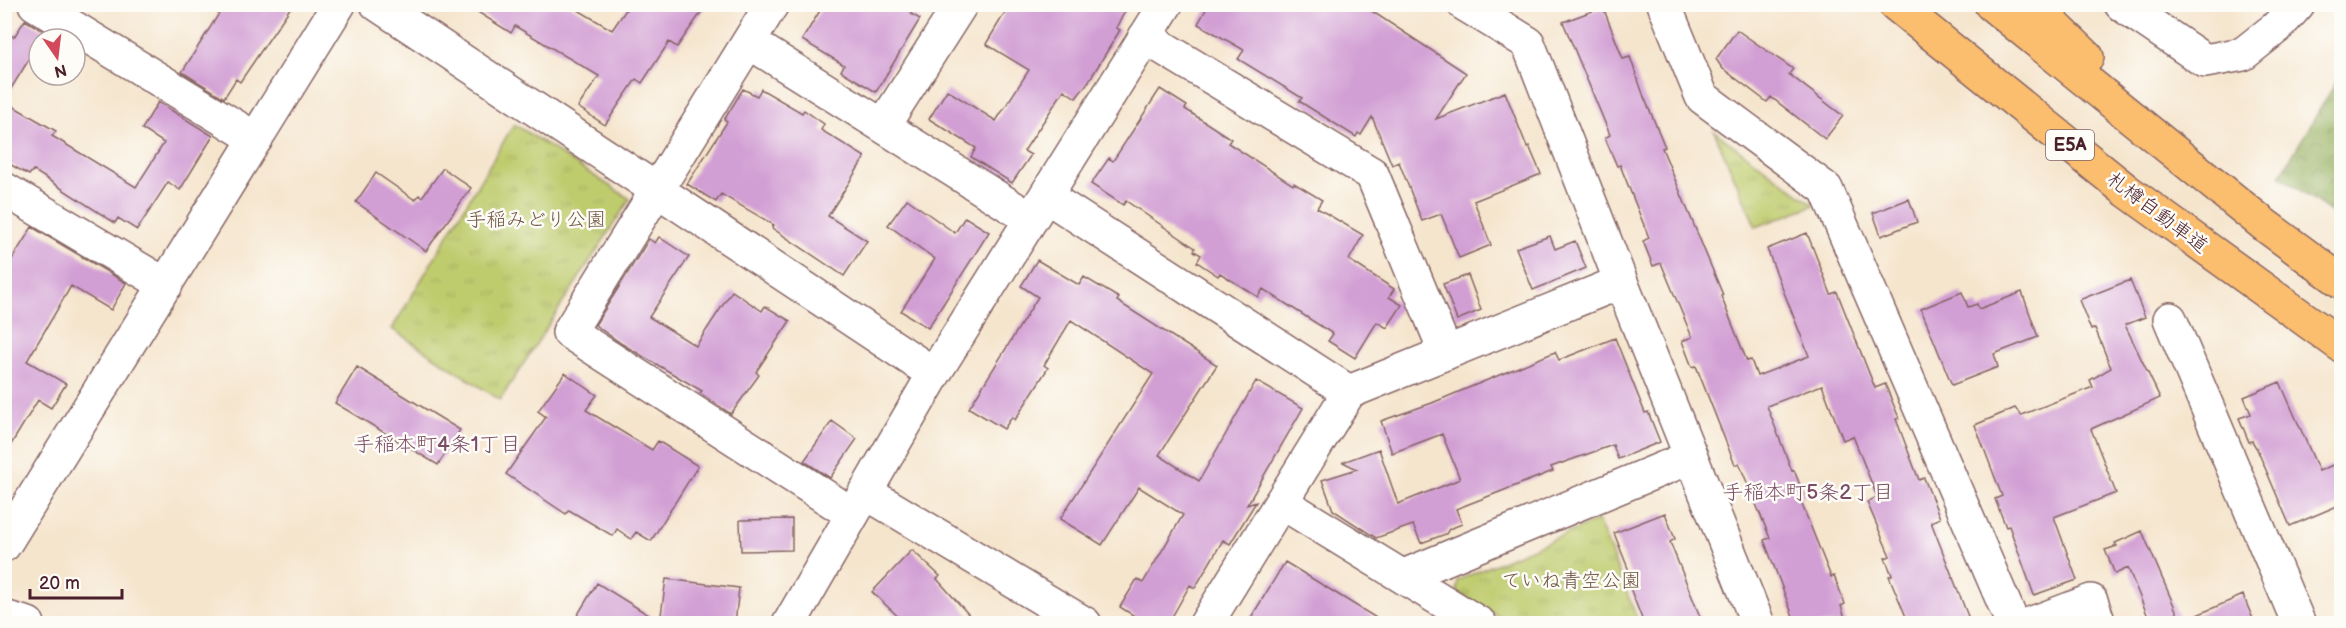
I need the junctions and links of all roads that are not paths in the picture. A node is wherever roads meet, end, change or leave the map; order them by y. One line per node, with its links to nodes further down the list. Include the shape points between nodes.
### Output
1 (35, 4): 17 (street)
2 (339, 4): 17 (street)
3 (378, 4): 19 (street)
4 (772, 4): 15 (street)
5 (961, 4): 16 (street)
6 (1166, 4): 14 (street)
7 (1464, 4): 22 (street, via 1528,43)
8 (1664, 4): 42 (street, via 1702,97 1826,189)
9 (1895, 4): 26 (highway, 札樽自動車道 / E5A, via 2127,191)
10 (1991, 4): 21 (highway)
11 (2032, 4): 21 (highway)
12 (2121, 4): 13 (street, via 2205,61 2243,54)
13 (2298, 4)
14 (1145, 37): 20 (street); 27 (street, via 1372,174)
15 (749, 42): 16 (street); 19 (street)
16 (883, 126): 20 (street)
17 (256, 139): 24 (street)
18 (4, 189): 24 (street)
19 (658, 190): 28 (street); 32 (street, via 569,332)
20 (1039, 207): 28 (street); 29 (street)
21 (2266, 226): 23 (highway)
22 (1621, 282): 27 (street); 30 (street)
23 (2342, 282)
24 (166, 285): 33 (street)
25 (2170, 319): 45 (street)
26 (2342, 346)
27 (1446, 353): 29 (street)
28 (934, 374): 32 (street)
29 (1349, 392): 31 (street)
30 (1691, 457): 34 (street); 41 (street)
31 (1281, 502): 34 (street); 39 (street)
32 (859, 503): 37 (street); 38 (street)
33 (4, 545)
34 (1404, 576): 40 (street)
35 (4, 617): 36 (street)
36 (28, 624)
37 (789, 624)
38 (1085, 624)
39 (1206, 624)
40 (1480, 624)
41 (1758, 624)
42 (2013, 624)
43 (2030, 624): 44 (street, via 2091,601)
44 (2099, 624)
45 (2299, 624)

